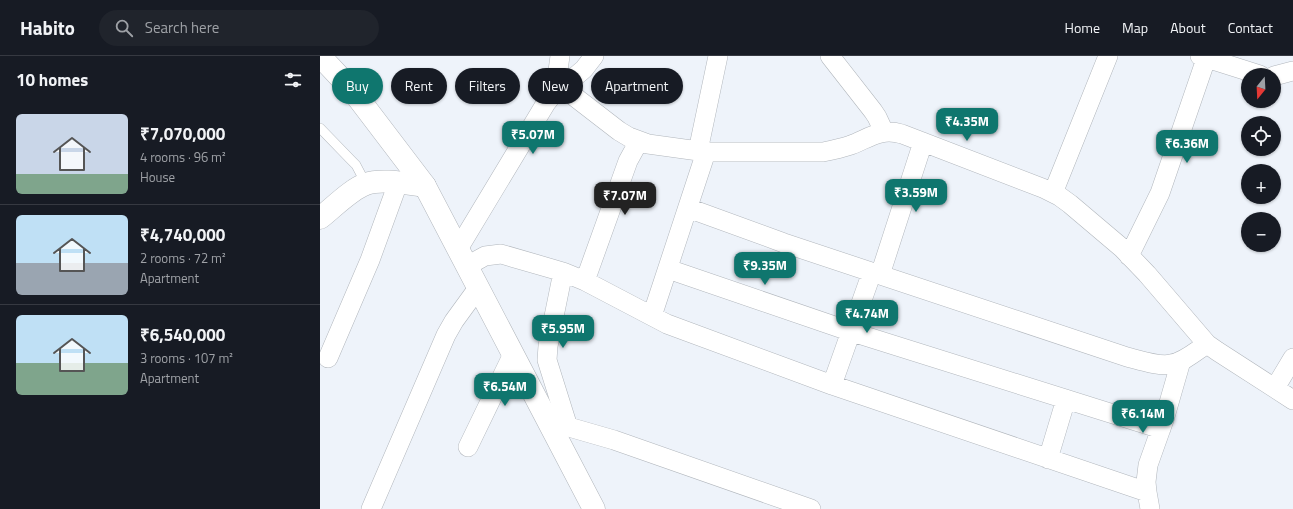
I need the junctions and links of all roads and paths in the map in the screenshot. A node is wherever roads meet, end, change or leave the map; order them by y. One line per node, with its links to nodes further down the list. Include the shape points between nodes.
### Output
1 (560, 56): 8 (street)
2 (594, 56): 10 (street)
3 (718, 56): 19 (street)
4 (830, 56): 16 (street, via 873,111)
5 (1108, 56): 23 (street)
6 (1204, 57): 9 (street); 26 (street, via 1160,193)
7 (325, 58): 22 (main road)
8 (560, 68)
9 (1241, 69)
10 (583, 70)
11 (1293, 71): 12 (street)
12 (1281, 74)
13 (545, 104): 27 (street)
14 (579, 104): 17 (street, via 619,131)
15 (320, 128): 21 (lane, via 351,160)
16 (884, 132): 18 (street, via 892,131); 19 (street, via 851,145 823,152)
17 (639, 141): 19 (street); 31 (street, via 628,161)
18 (923, 142): 23 (street); 30 (street)
19 (702, 152): 24 (street)
20 (398, 183): 21 (main road, via 380,181); 22 (main road); 37 (street, via 370,260)
21 (366, 184): 25 (main road)
22 (425, 186): 27 (main road)
23 (1053, 193): 26 (street, via 1075,208)
24 (688, 208): 28 (street); 30 (street)
25 (320, 218)
26 (1129, 256): 35 (street)
27 (463, 258): 29 (street, via 501,254); 32 (main road)
28 (668, 269): 33 (street); 34 (street)
29 (563, 272): 31 (street); 44 (street, via 547,360)
30 (876, 273): 34 (street); 39 (street, via 1127,357 1162,365)
31 (585, 281): 33 (street)
32 (478, 288): 36 (main road); 50 (street, via 446,335)
33 (652, 316): 40 (street, via 667,324)
34 (852, 332): 40 (street); 42 (street)
35 (1207, 344): 39 (street); 41 (street)
36 (513, 354): 44 (main road); 46 (street)
37 (328, 358)
38 (1293, 358): 41 (street)
39 (1181, 361): 45 (street)
40 (832, 385): 47 (street)
41 (1274, 388): 43 (street)
42 (1066, 399): 45 (street); 47 (street)
43 (1293, 400)
44 (558, 424): 49 (street, via 614,440); 51 (main road)
45 (1162, 429): 48 (street, via 1148,465 1146,482)
46 (468, 447)
47 (1048, 458): 48 (street)
48 (1149, 500)
49 (784, 504): 52 (street)
50 (371, 509)
51 (594, 509)
52 (811, 509)

